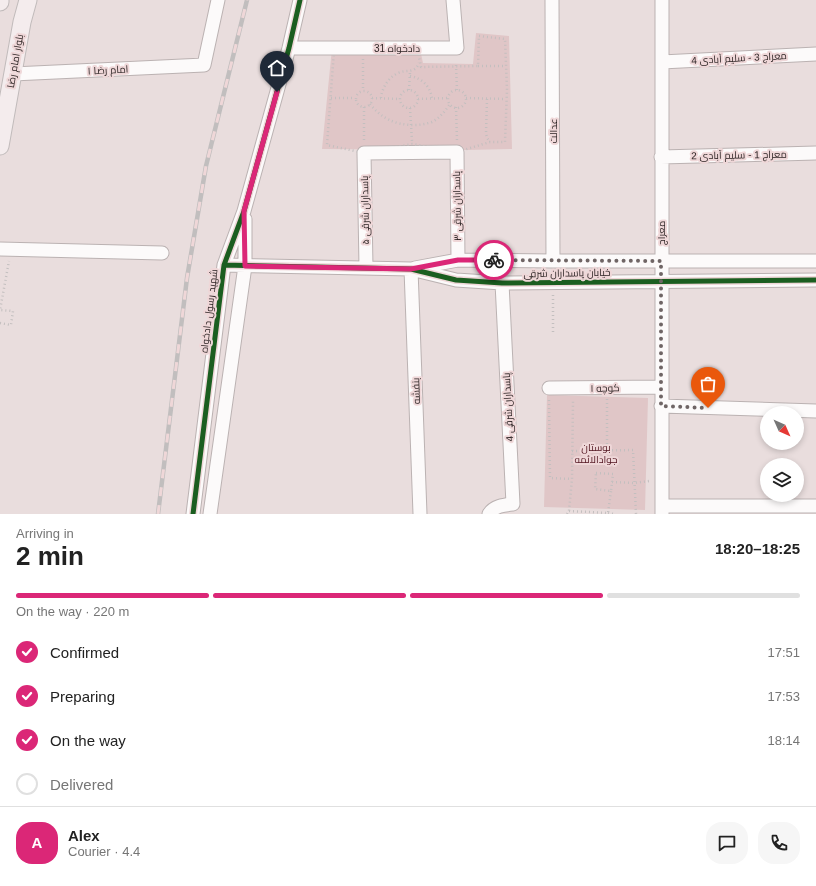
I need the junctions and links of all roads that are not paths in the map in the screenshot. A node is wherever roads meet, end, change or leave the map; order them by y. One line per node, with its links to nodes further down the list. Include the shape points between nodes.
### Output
1 (28, 0): 10 (main road, بلوار امام رضا)
2 (218, 0): 10 (street, امام رضا ۱, via 204,65)
3 (300, 0): 7 (street, شهید رسول دادخواه)
4 (454, 0): 7 (street, دادخواه 31, via 457,48)
5 (552, 0): 19 (street, عدالت)
6 (662, 0): 9 (street, معراج)
7 (289, 48): 15 (street, شهید رسول دادخواه)
8 (816, 54): 9 (street, معراج 3 - سلیم آبادی 4)
9 (662, 62): 14 (street, معراج)
10 (13, 74): 11 (main road, بلوار امام رضا)
11 (0, 146)
12 (457, 152): 18 (street, پاسداران شرقی ۳); 24 (street, پاسداران شرقی ۵, via 364,153)
13 (816, 153): 14 (street, معراج 1 - سلیم آبادی 2)
14 (661, 157): 20 (street, معراج)
15 (244, 211): 22 (street, شهید رسول دادخواه); 23 (street, شهید رسول دادخواه)
16 (6, 249): 17 (street)
17 (162, 253)
18 (458, 260): 19 (street, خیابان پاسداران شرقی); 25 (street, خیابان پاسداران شرقی)
19 (553, 261): 20 (street, خیابان پاسداران شرقی)
20 (661, 261): 21 (street, خیابان پاسداران شرقی); 27 (street, معراج)
21 (816, 261)
22 (224, 265): 23 (street, خیابان پاسداران شرقی); 35 (street, شهید رسول دادخواه)
23 (245, 266): 24 (street, خیابان پاسداران شرقی); 36 (street, شهید رسول دادخواه)
24 (366, 267): 25 (street, خیابان پاسداران شرقی)
25 (411, 269): 28 (street, خیابان پاسداران شرقی, via 456,280); 37 (street, بنفشه)
26 (816, 280): 27 (street, خیابان پاسداران شرقی)
27 (661, 281): 28 (street, خیابان پاسداران شرقی); 29 (street, معراج)
28 (502, 283): 38 (street, پاسداران شرقی 4, via 513,504 499,506)
29 (661, 387): 30 (street, کوچه ۱); 31 (street, معراج)
30 (549, 388)
31 (661, 406): 32 (street); 34 (street, معراج)
32 (816, 411)
33 (816, 506): 34 (street)
34 (662, 510)
35 (193, 514)
36 (210, 514)
37 (420, 514)
38 (489, 514)

